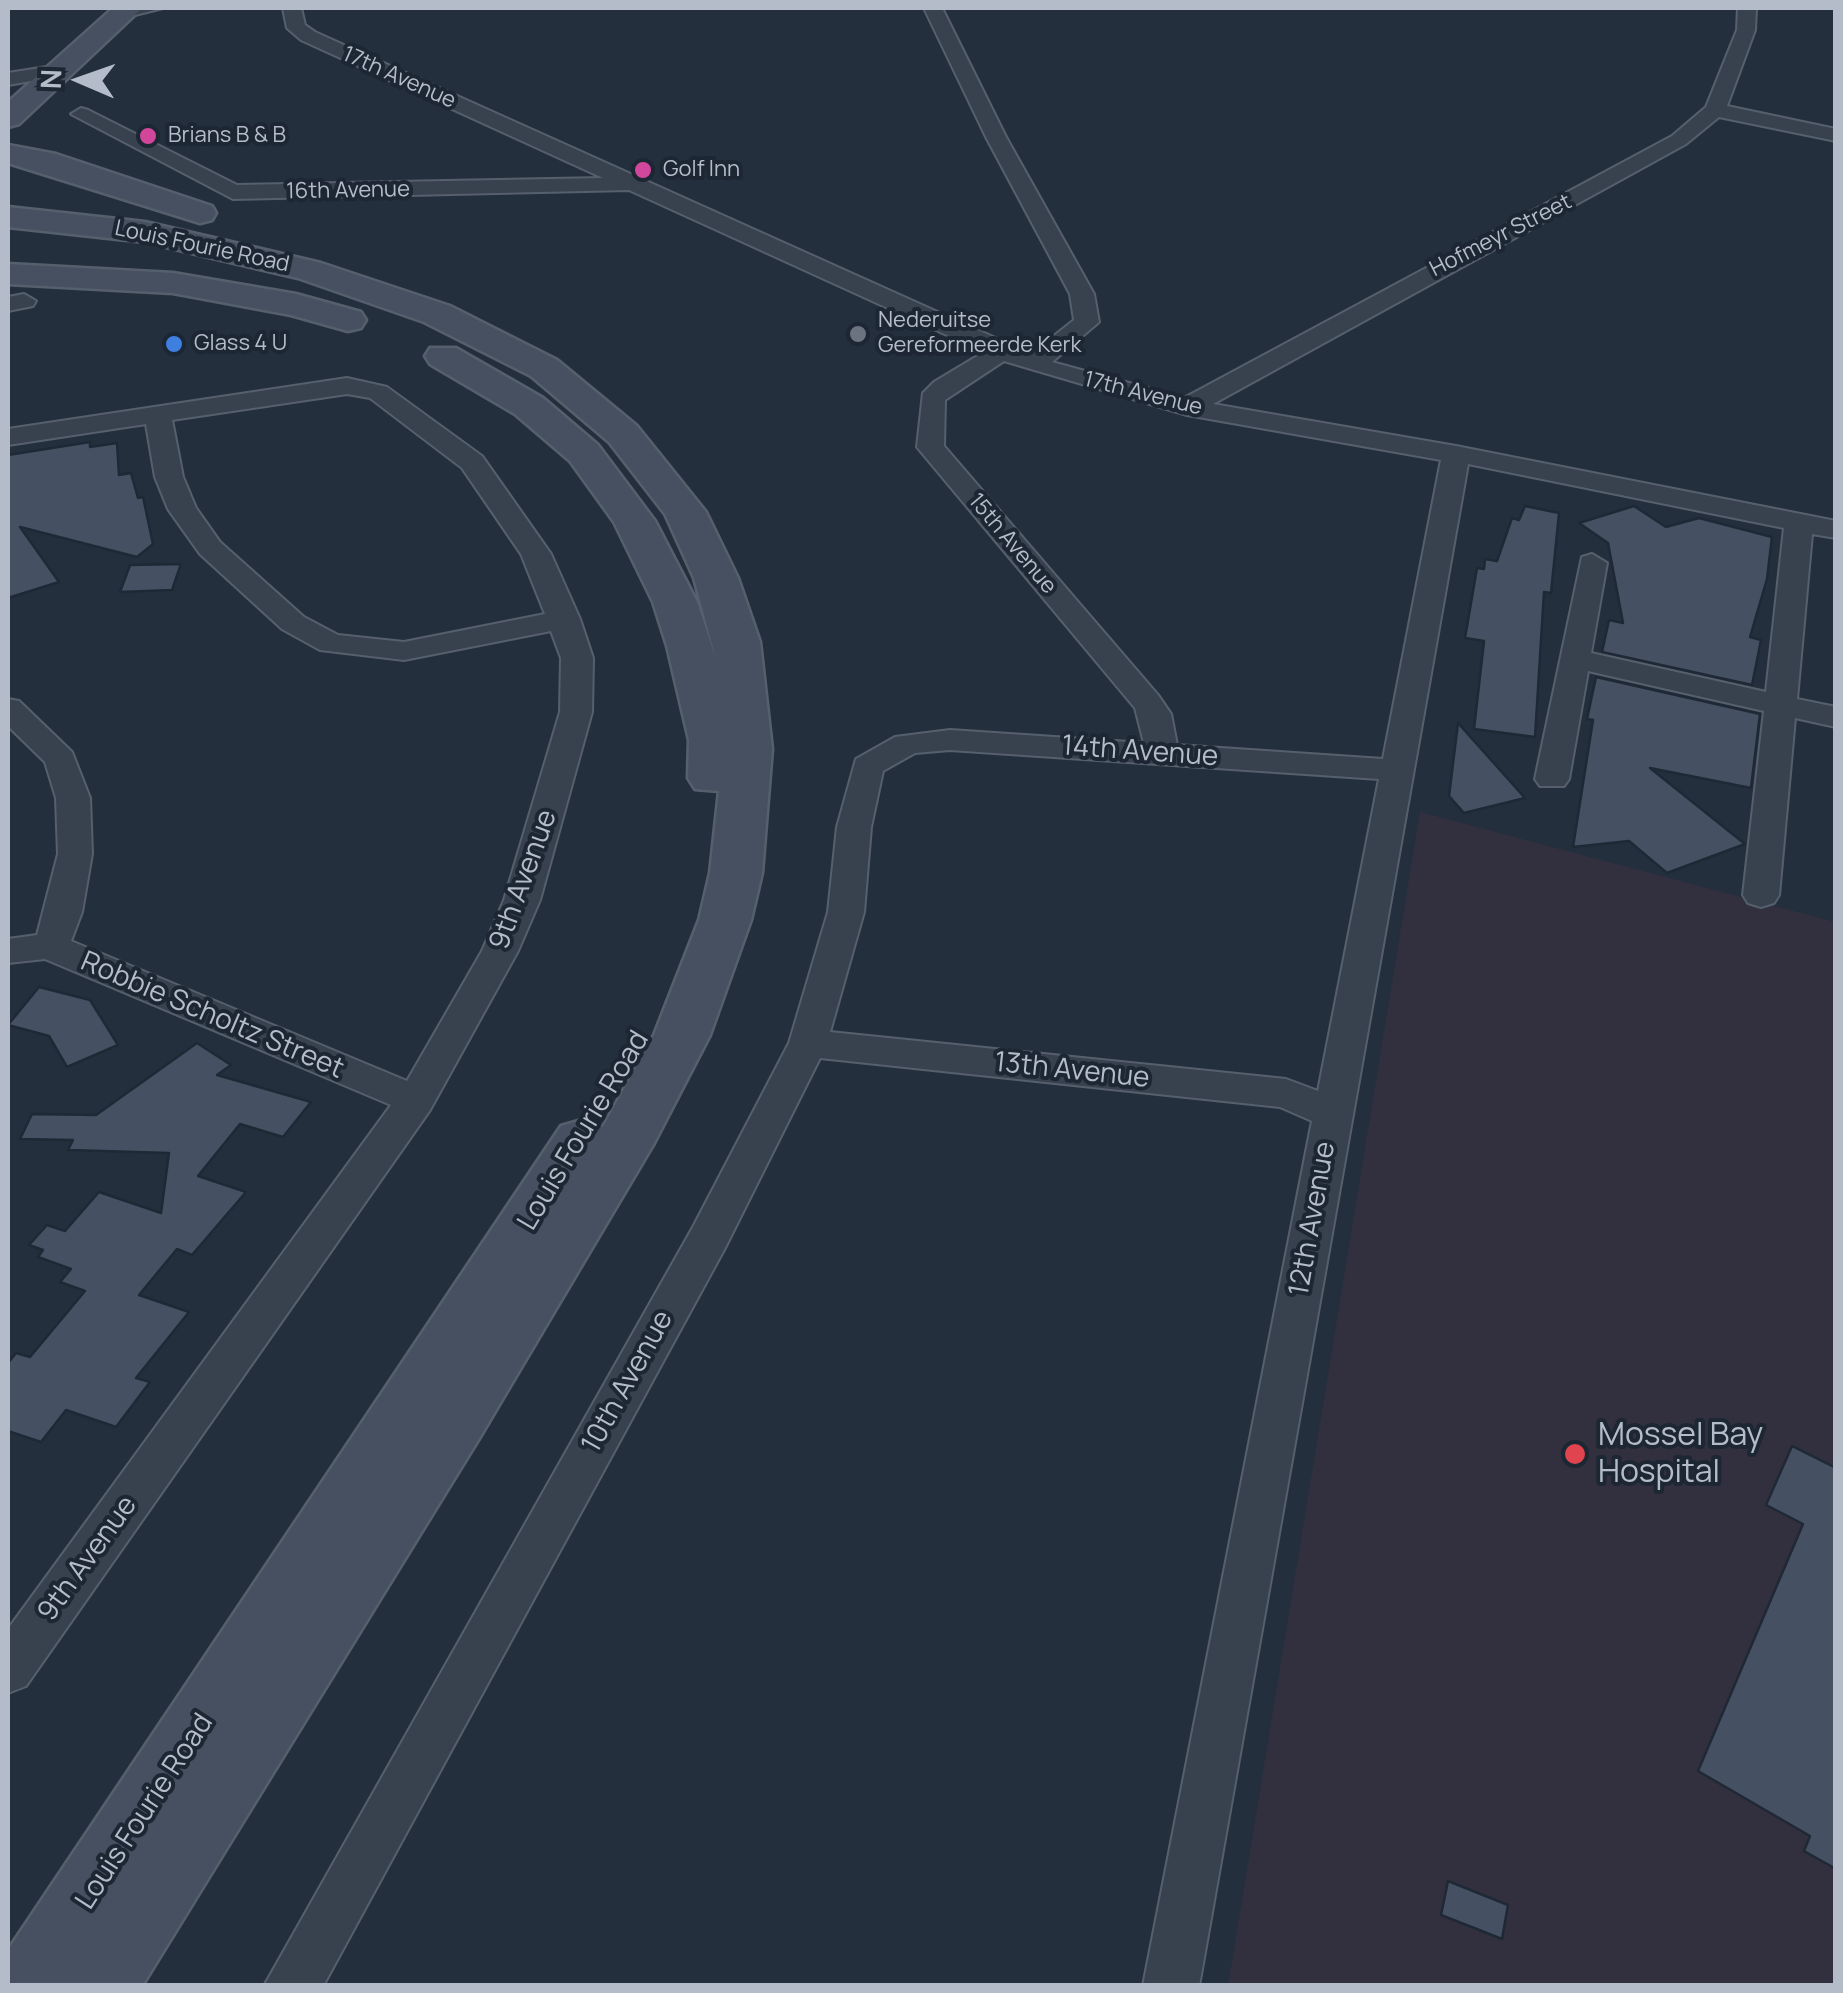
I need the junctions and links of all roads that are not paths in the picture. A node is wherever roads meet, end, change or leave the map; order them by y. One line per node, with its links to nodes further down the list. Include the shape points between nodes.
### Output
1 (154, 8): 5 (street)
2 (292, 8): 15 (street, 17th Avenue, via 296,28 308,36)
3 (933, 8): 21 (street, via 1082,294 1086,322)
4 (1747, 8): 8 (street, Hofmeyr Street, via 1746,30)
5 (120, 15): 6 (main road); 7 (main road, via 50,63)
6 (69, 62): 7 (street); 10 (main road); 14 (main road, via 47,105 48,131)
7 (9, 78)
8 (1715, 110): 11 (street); 23 (street, Hofmeyr Street, via 1614,178)
9 (82, 114): 15 (street, 16th Avenue, via 233,192)
10 (8, 118)
11 (1836, 135)
12 (8, 154): 14 (main road)
13 (8, 168): 16 (main road, via 30,172 40,184 30,196)
14 (100, 181): 22 (main road, via 359,267 481,324)
15 (633, 183): 20 (street, 17th Avenue)
16 (8, 202)
17 (8, 217): 19 (main road, Louis Fourie Road, via 227,248)
18 (13, 293): 41 (main road, via 174,283 296,305 372,327 487,379 584,454 657,564 702,686 713,740 712,785)
19 (392, 298): 22 (main road, Louis Fourie Road, via 483,334); 41 (main road, Louis Fourie Road, via 477,336 574,403 612,437 672,515 701,578 729,694 720,818)
20 (1004, 351): 21 (street, 17th Avenue); 37 (street, 15th Avenue, via 932,399 930,447 1146,702 1155,714)
21 (1033, 366): 23 (street, 17th Avenue)
22 (544, 368): 49 (main road, Louis Fourie Road, via 623,434 684,512 737,642 748,749 736,873 724,920 682,1034 632,1130)
23 (1187, 406): 26 (street, 17th Avenue)
24 (158, 415): 25 (street, 9th Avenue); 31 (street, 9th Avenue, via 347,386 378,392 472,462 536,554); 31 (street, via 169,477 210,548 293,623 331,643 404,650)
25 (8, 436)
26 (1456, 454): 29 (street, 17th Avenue); 38 (street, 12th Avenue)
27 (1836, 499): 28 (street)
28 (1834, 529): 29 (street, 17th Avenue)
29 (1798, 537): 33 (street)
30 (1592, 563): 32 (street)
31 (565, 619): 45 (street, 9th Avenue, via 577,658 576,712 550,814 500,951)
32 (1574, 659): 33 (street); 39 (street)
33 (1780, 705): 35 (street); 40 (street)
34 (8, 708): 42 (street, via 60,759 73,798 75,854)
35 (1836, 717)
36 (886, 753): 37 (street, 14th Avenue, via 950,740); 44 (street, 10th Avenue, via 868,766 862,781 846,912)
37 (1162, 754): 38 (street, 14th Avenue)
38 (1396, 770): 46 (street, 12th Avenue)
39 (1552, 778)
40 (1761, 895)
41 (692, 920): 48 (main road, Louis Fourie Road, via 647,1027 597,1118)
42 (51, 946): 43 (street, Robbie Scholtz Street); 45 (street, Robbie Scholtz Street)
43 (8, 951)
44 (808, 1043): 46 (street, 13th Avenue, via 1286,1093); 50 (street, 10th Avenue, via 710,1236)
45 (416, 1100): 47 (street, 9th Avenue)
46 (1332, 1113): 51 (street, 12th Avenue)
47 (8, 1669)
48 (32, 1986)
49 (94, 1986)
50 (292, 1986)
51 (1172, 1986)

